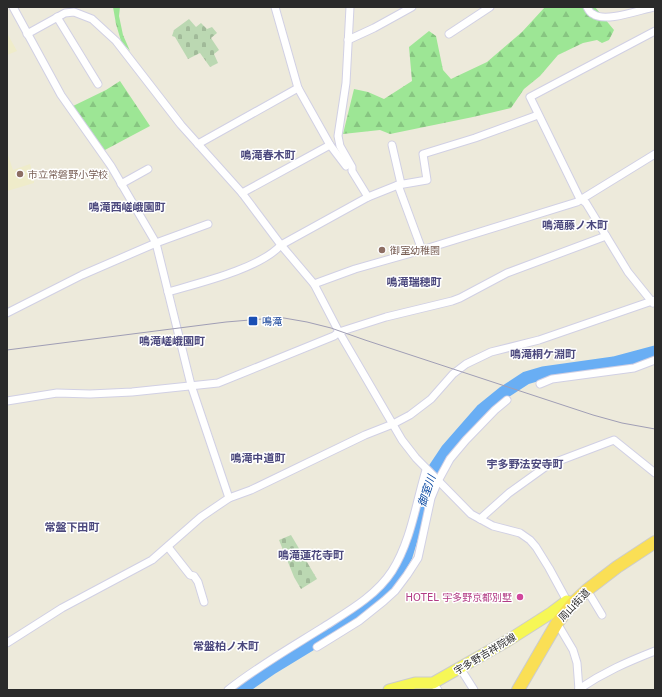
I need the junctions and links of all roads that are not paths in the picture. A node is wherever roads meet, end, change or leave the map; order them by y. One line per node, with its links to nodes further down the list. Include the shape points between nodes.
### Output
1 (13, 7): 10 (street)
2 (275, 7): 14 (street)
3 (350, 7): 12 (street)
4 (412, 7): 12 (street)
5 (490, 7): 11 (street)
6 (587, 7): 7 (street, via 592,14 599,17 621,16)
7 (654, 7)
8 (57, 17): 10 (street); 13 (street); 16 (street, via 74,12 100,24)
9 (655, 31): 15 (street, via 530,97)
10 (26, 34): 22 (street, via 61,95)
11 (449, 34)
12 (348, 40): 21 (street, via 346,82 338,136)
13 (98, 84)
14 (298, 88): 16 (street); 17 (street)
15 (538, 115): 23 (street, via 423,154 427,180); 26 (street)
16 (198, 144): 24 (street)
17 (330, 145): 21 (street); 24 (street)
18 (392, 145): 23 (street)
19 (655, 154): 26 (street)
20 (148, 169): 22 (street)
21 (352, 171): 25 (street)
22 (121, 184): 29 (street)
23 (399, 184): 25 (street); 31 (street)
24 (242, 193): 30 (street)
25 (368, 197): 30 (street)
26 (581, 199): 28 (street, via 586,202); 31 (street)
27 (208, 224): 29 (street)
28 (606, 236): 34 (street, via 628,272); 36 (street, via 507,273 456,300 386,317)
29 (156, 243): 33 (street); 35 (street, via 82,275)
30 (281, 245): 32 (street); 33 (street, via 275,252 252,264)
31 (422, 250): 32 (street)
32 (314, 284): 36 (street)
33 (168, 292): 39 (street)
34 (654, 302): 42 (street, via 539,340 491,352 466,364 422,406)
35 (7, 313)
36 (339, 332): 39 (street, via 218,383); 42 (street)
37 (655, 360): 38 (street, via 634,368 552,379)
38 (540, 384)
39 (191, 385): 41 (street, via 132,392 57,393); 46 (street)
40 (507, 400): 45 (street, via 466,440 450,459)
41 (7, 401)
42 (393, 424): 43 (street, via 402,440); 46 (street)
43 (428, 471): 45 (street); 60 (street, via 400,556 379,587 356,607 250,673)
44 (655, 473): 47 (street, via 614,440 548,465 509,493)
45 (438, 481): 47 (street, via 471,514); 56 (street, via 431,498 418,558 408,575 395,591 359,621)
46 (229, 498): 49 (street, via 200,517)
47 (480, 519): 52 (street, via 493,526 520,533 530,540)
48 (655, 542): 50 (highway, 周山街道)
49 (168, 547): 51 (street, via 198,582); 55 (street, via 152,560 62,608)
50 (587, 590): 52 (highway, 周山街道); 53 (street)
51 (204, 602)
52 (570, 603): 54 (highway, 周山街道); 58 (main road, 宇多野吉祥院線)
53 (602, 615)
54 (557, 623): 63 (highway, 周山街道); 64 (street, via 573,650 577,663)
55 (7, 643)
56 (317, 647)
57 (655, 651): 64 (street, via 600,675)
58 (460, 668): 59 (main road, 宇多野吉祥院線); 62 (street)
59 (435, 687): 61 (main road, 宇多野吉祥院線, via 415,683)
60 (228, 690)
61 (389, 690)
62 (474, 690)
63 (518, 690)
64 (579, 690)

